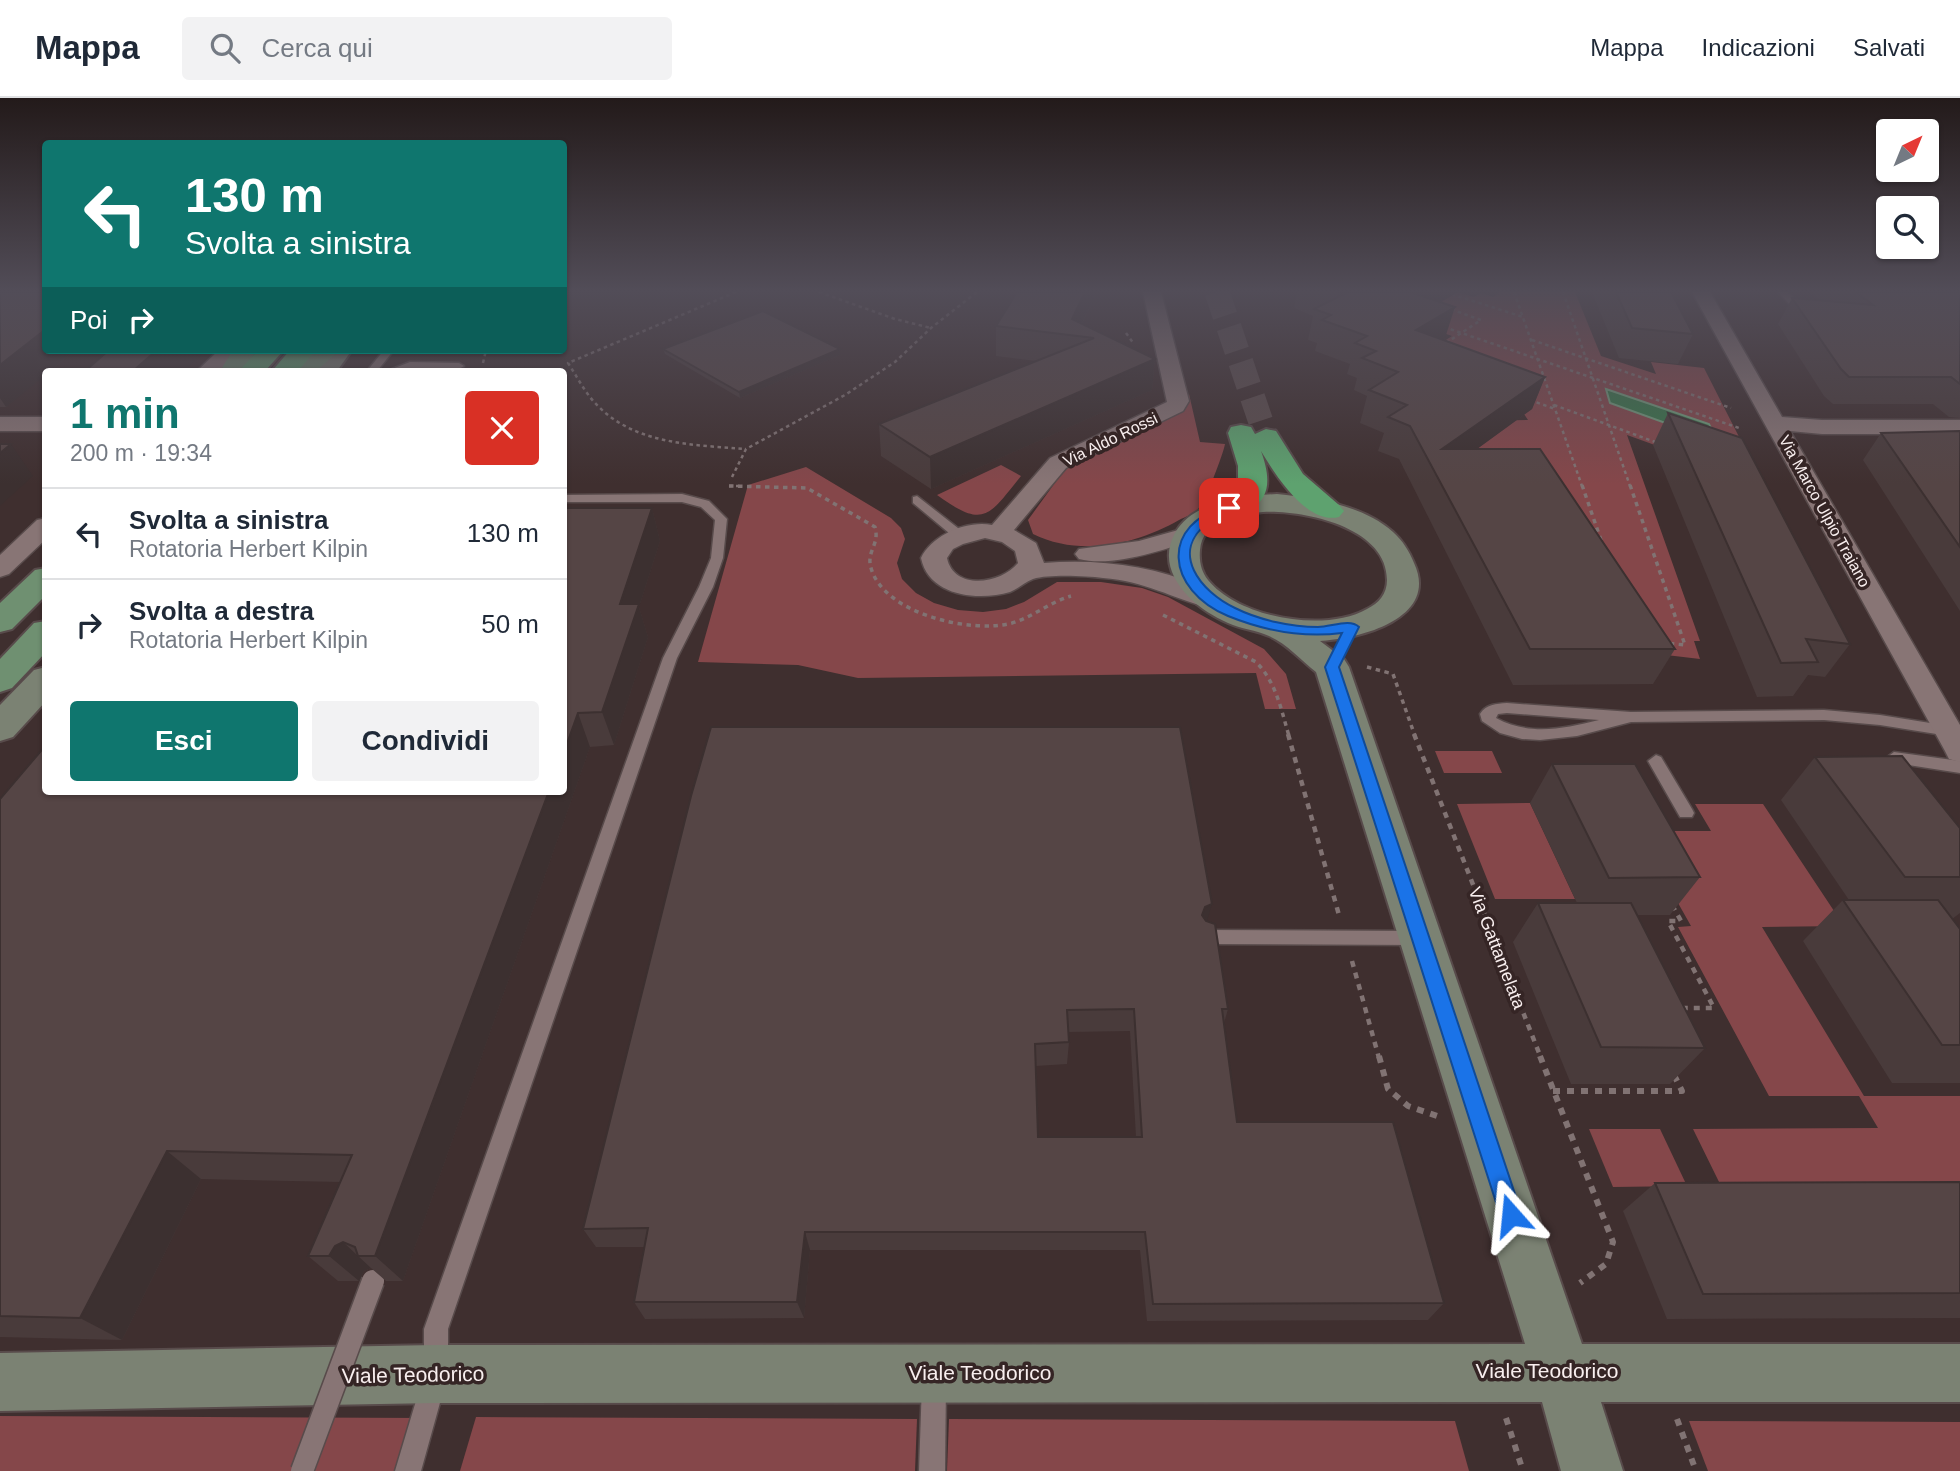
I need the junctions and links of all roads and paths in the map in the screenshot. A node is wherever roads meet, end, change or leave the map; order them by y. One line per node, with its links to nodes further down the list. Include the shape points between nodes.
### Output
1 (224, 356): 14 (street)
2 (320, 356): 15 (main road)
3 (412, 356): 16 (lane, via 460,362)
4 (584, 356): 28 (path, via 568,363 599,408 630,430 677,442)
5 (900, 356): 28 (path, via 845,395)
6 (1168, 356): 35 (street, Via Aldo Rossi, via 1177,391 1175,406 1058,463)
7 (1528, 356): 12 (path)
8 (1536, 356): 12 (path)
9 (1578, 356): 13 (path)
10 (1585, 356): 13 (path)
11 (1737, 356): 21 (street, Via Marco Ulpio Traiano)
12 (1537, 359): 17 (path); 19 (path)
13 (1586, 359): 17 (path); 20 (path)
14 (210, 368)
15 (305, 368)
16 (401, 368)
17 (1593, 378): 24 (path); 26 (path)
18 (1531, 400): 19 (path)
19 (1554, 407): 24 (path); 38 (path)
20 (1731, 408)
21 (1775, 423): 25 (street); 54 (street, Via Marco Ulpio Traiano)
22 (0, 424): 23 (street)
23 (42, 424)
24 (1609, 425): 27 (path); 47 (path, via 1685,645)
25 (1960, 427)
26 (1742, 429)
27 (1659, 443)
28 (746, 449): 29 (path)
29 (731, 482)
30 (567, 498): 72 (lane, via 682,498 705,504 721,519 717,558 670,658 436,1329)
31 (917, 500): 37 (lane)
32 (1229, 508): 33 (street, via 1277,503); 33 (highway, via 1248,498 1254,488 1253,435 1292,479); 36 (street, via 1205,519)
33 (1329, 511): 44 (street, via 1359,523 1383,540 1399,559 1404,580 1398,600 1380,616)
34 (42, 529): 40 (street)
35 (998, 533): 37 (street); 39 (street, via 1010,536)
36 (1189, 534): 39 (street, via 1114,553); 42 (street, via 1183,549 1184,566)
37 (959, 535): 39 (street, via 938,549 935,558 937,568 956,583 995,587 1017,580)
38 (1604, 549)
39 (1026, 560): 42 (street, via 1123,571)
40 (0, 569)
41 (42, 581): 43 (main road)
42 (1210, 600): 45 (street, via 1243,617)
43 (0, 622)
44 (1352, 627): 45 (street); 48 (street)
45 (1283, 629): 48 (street)
46 (42, 635): 50 (main road)
47 (1661, 642)
48 (1352, 667): 62 (street); 66 (path, Via Gattamelata, via 1393,674)
49 (1267, 673): 61 (path, via 1278,697)
50 (0, 680)
51 (42, 682): 53 (street)
52 (1631, 717): 52 (lane, Via Marco Ulpio Traiano, via 1517,708 1487,714 1499,728 1527,737); 54 (lane, Via Marco Ulpio Traiano, via 1824,715 1880,720)
53 (0, 728)
54 (1956, 739)
55 (1894, 758): 57 (lane)
56 (1656, 761): 58 (lane)
57 (1960, 767)
58 (1686, 813)
59 (1669, 898): 63 (path, via 1681,921 1668,921 1714,1008)
60 (1207, 937): 61 (lane)
61 (1346, 937): 62 (lane); 65 (path)
62 (1421, 938): 69 (street)
63 (1678, 1009)
64 (1670, 1067): 66 (path, via 1682,1091)
65 (1388, 1089)
66 (1553, 1091): 67 (path, Via Gattamelata)
67 (1613, 1242)
68 (373, 1281): 76 (lane, bridge)
69 (1562, 1371): 70 (street, Viale Teodorico); 71 (street, Viale Teodorico); 80 (street)
70 (934, 1373): 72 (street, Viale Teodorico); 78 (lane)
71 (1960, 1373)
72 (436, 1374): 73 (street, Viale Teodorico); 77 (lane)
73 (0, 1382)
74 (1506, 1416): 79 (path)
75 (1676, 1418): 81 (path)
76 (302, 1471)
77 (408, 1471)
78 (932, 1471)
79 (1523, 1471)
80 (1592, 1471)
81 (1696, 1471)

